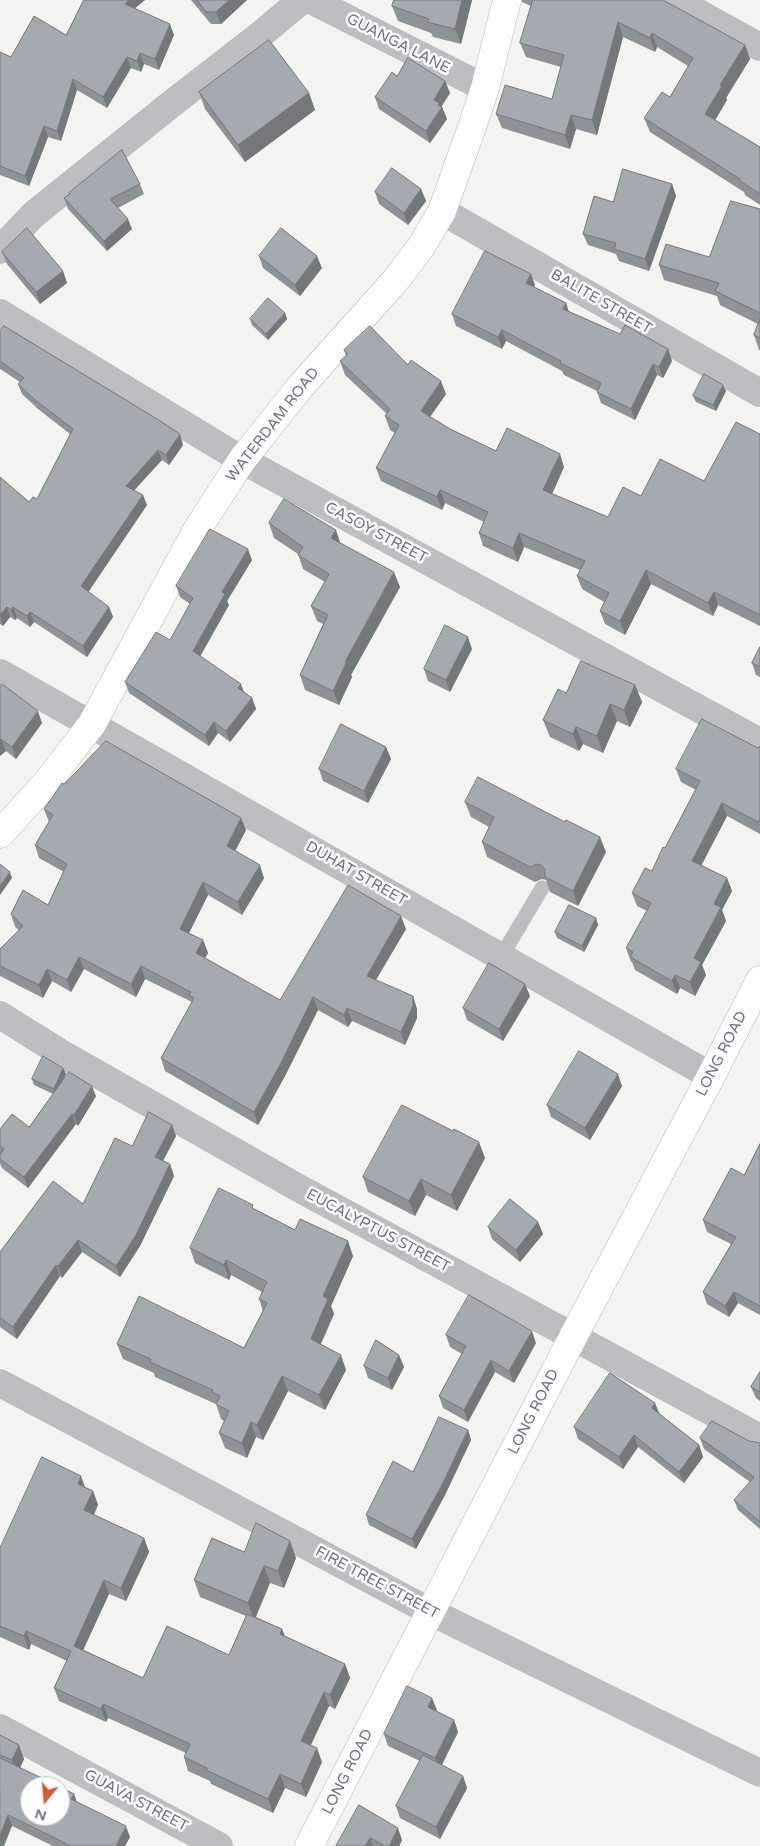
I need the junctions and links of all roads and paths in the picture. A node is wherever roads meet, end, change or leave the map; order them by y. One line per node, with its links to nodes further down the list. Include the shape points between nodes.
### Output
1 (302, 0): 8 (street, via 40,209)
2 (311, 0): 6 (street, GUANGA LANE)
3 (506, 0): 6 (street, WATERDAM ROAD)
4 (675, 0): 5 (street)
5 (760, 47)
6 (486, 88): 7 (street, WATERDAM ROAD)
7 (442, 211): 10 (street, BALITE STREET); 11 (street, WATERDAM ROAD, via 395,282 300,387)
8 (0, 250)
9 (0, 313): 11 (street, CASOY STREET)
10 (760, 393)
11 (242, 460): 13 (street, WATERDAM ROAD, via 197,530); 14 (street, CASOY STREET)
12 (0, 673): 13 (street, DUHAT STREET)
13 (92, 724): 15 (street, WATERDAM ROAD, via 48,781); 17 (street, DUHAT STREET)
14 (760, 742)
15 (0, 834)
16 (542, 888): 17 (lane)
17 (501, 957): 20 (street, DUHAT STREET)
18 (760, 980): 20 (street, LONG ROAD)
19 (0, 1015): 21 (street, EUCALYPTUS STREET, via 64,1055 295,1186)
20 (711, 1076): 21 (street, LONG ROAD)
21 (573, 1337): 23 (street, EUCALYPTUS STREET); 24 (street, LONG ROAD)
22 (0, 1383): 24 (street, FIRE TREE STREET)
23 (760, 1438)
24 (431, 1612): 26 (street, FIRE TREE STREET); 28 (street, LONG ROAD)
25 (0, 1728): 27 (street, GUAVA STREET)
26 (760, 1772)
27 (219, 1846)
28 (310, 1846)

